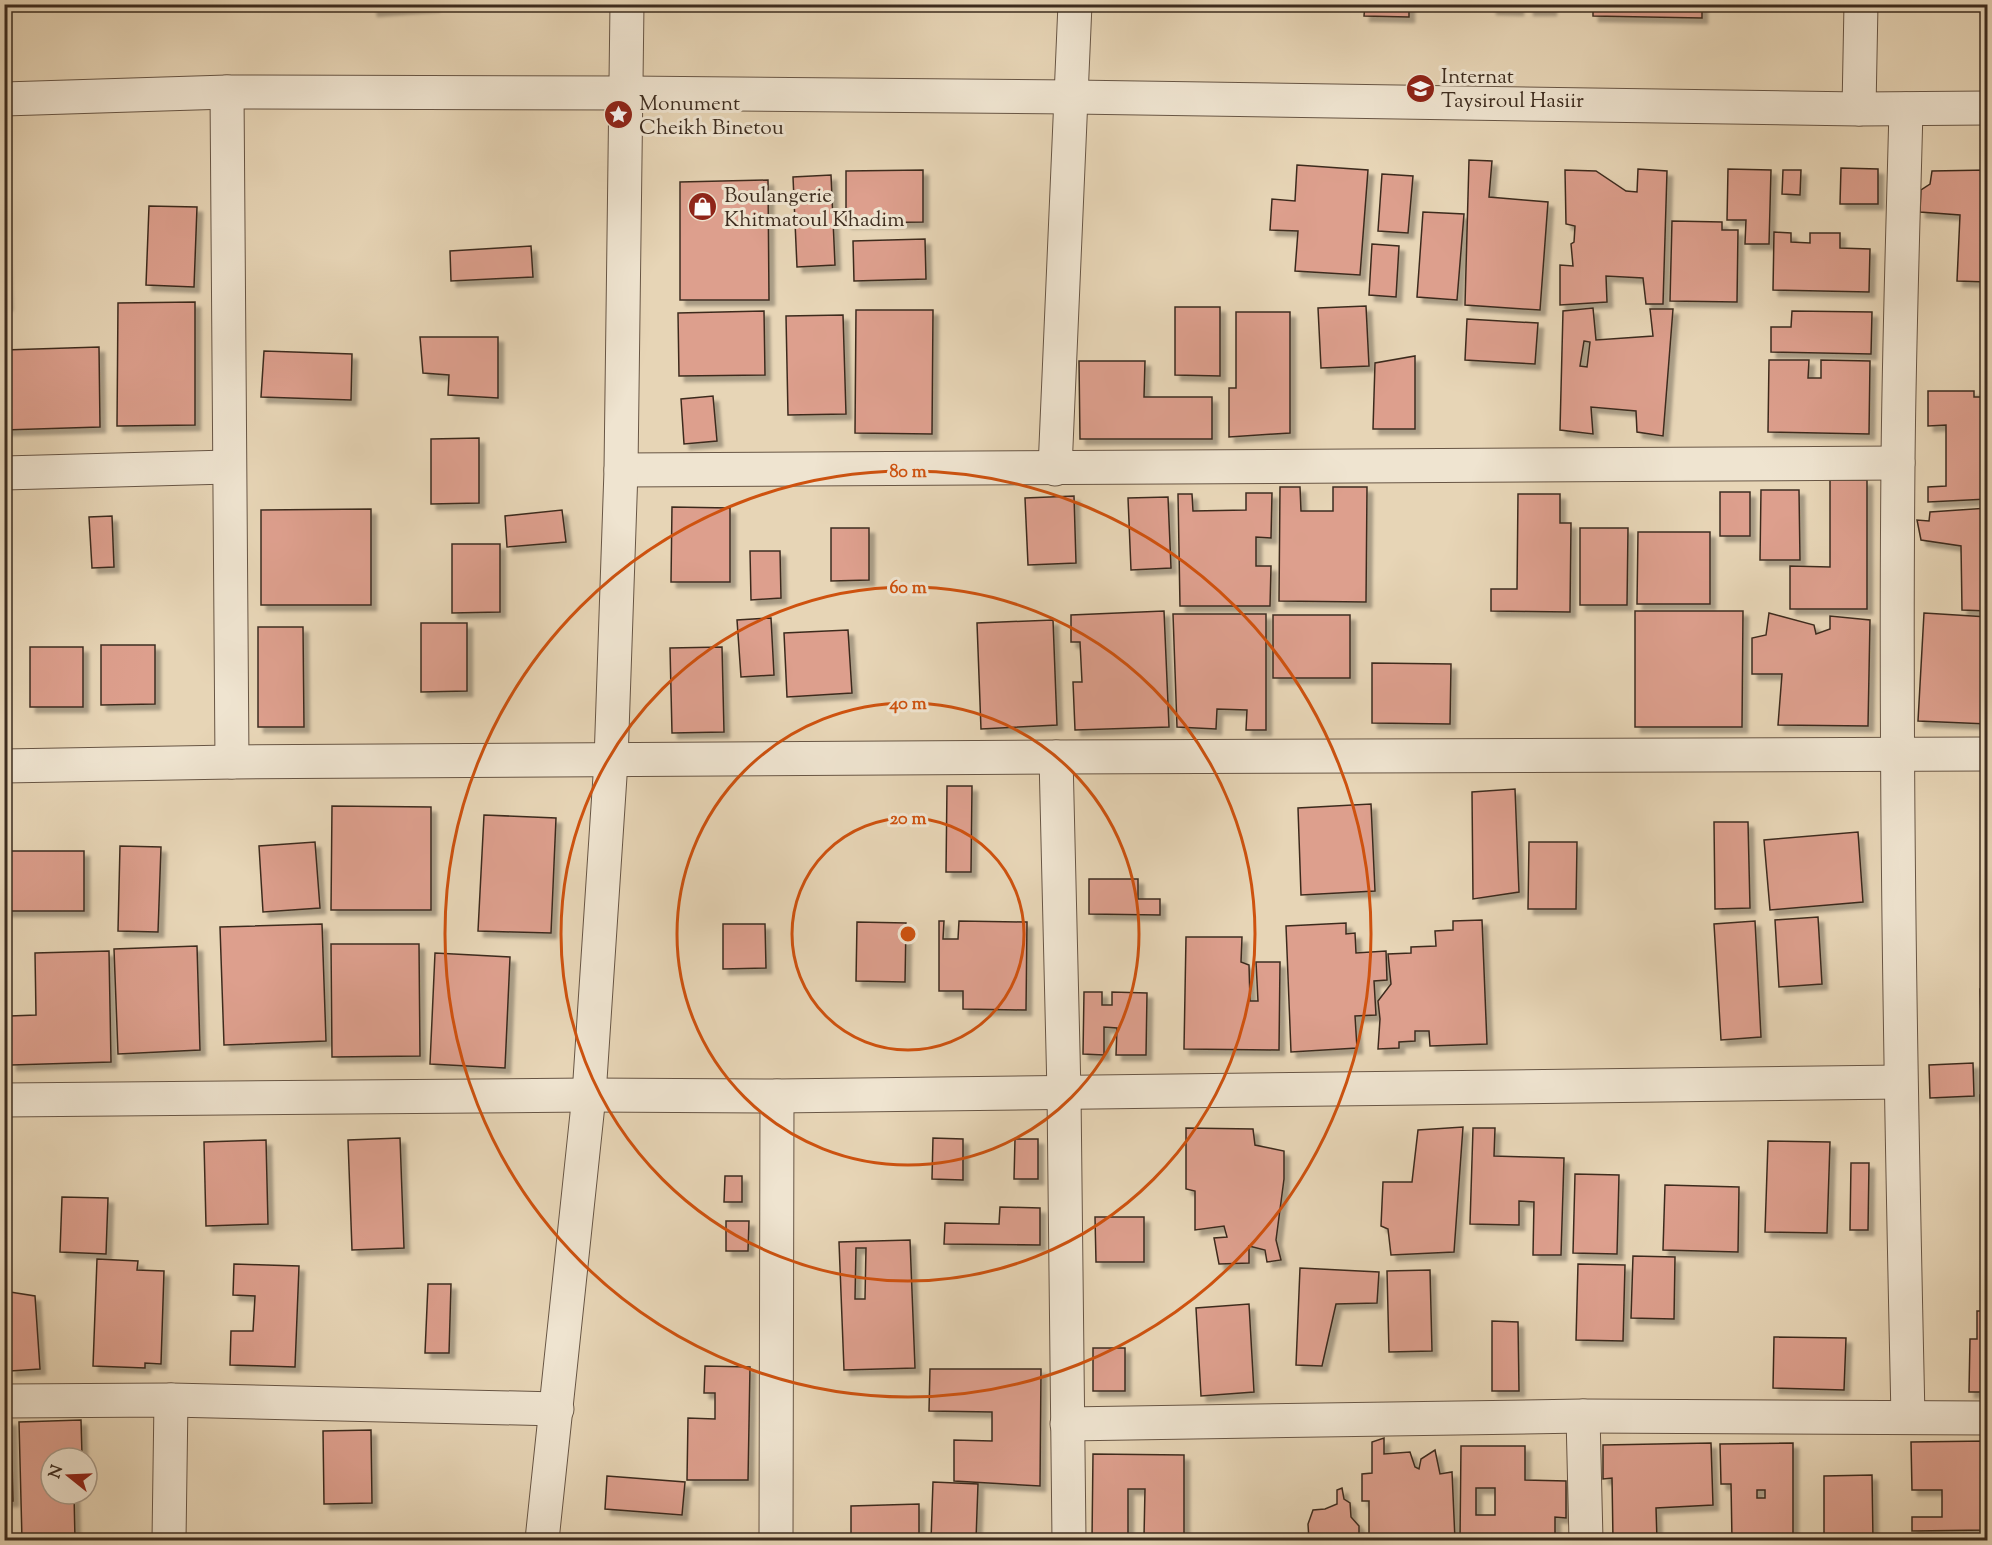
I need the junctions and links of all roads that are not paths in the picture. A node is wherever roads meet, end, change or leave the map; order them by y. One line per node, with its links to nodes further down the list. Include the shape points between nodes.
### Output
1 (627, 4): 5 (street)
2 (1075, 4): 6 (street)
3 (1861, 4): 9 (street)
4 (227, 92): 5 (street); 7 (street); 12 (street)
5 (627, 93): 6 (street); 14 (street)
6 (1073, 97): 9 (street); 13 (street)
7 (4, 99)
8 (1988, 108): 10 (street)
9 (1858, 109): 10 (street)
10 (1906, 109): 11 (street)
11 (1898, 463): 13 (street); 16 (street)
12 (228, 467): 15 (street); 20 (street)
13 (1055, 469): 14 (street)
14 (621, 470): 19 (street)
15 (4, 473)
16 (1898, 754): 17 (street); 18 (street); 22 (street)
17 (1988, 754)
18 (1056, 757): 19 (street); 23 (street)
19 (611, 761): 20 (street); 24 (street)
20 (232, 762): 21 (street)
21 (4, 766)
22 (1900, 1082): 23 (street); 31 (street)
23 (1064, 1093): 25 (street); 33 (street)
24 (589, 1095): 25 (street); 26 (street); 29 (street)
25 (777, 1096): 36 (street)
26 (4, 1100)
27 (171, 1400): 28 (street); 29 (street); 34 (street)
28 (4, 1401)
29 (557, 1409): 35 (street)
30 (1583, 1416): 31 (street); 33 (street); 38 (street)
31 (1908, 1417): 32 (street)
32 (1988, 1418)
33 (1067, 1424): 37 (street)
34 (169, 1540)
35 (543, 1540)
36 (776, 1540)
37 (1070, 1540)
38 (1586, 1540)

